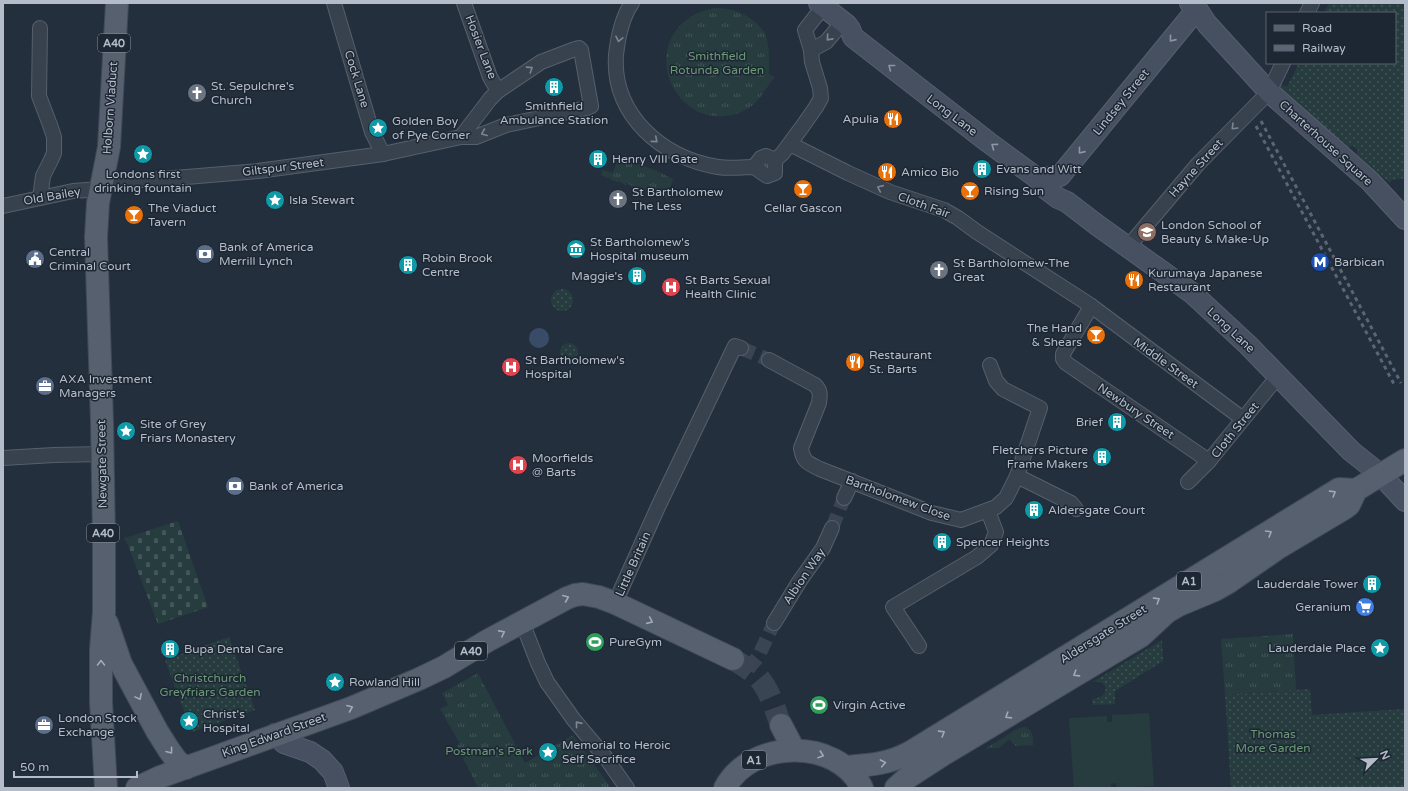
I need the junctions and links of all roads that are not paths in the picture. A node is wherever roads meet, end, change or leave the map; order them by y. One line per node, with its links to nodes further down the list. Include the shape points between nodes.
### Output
1 (117, 3): 20 (main road, Holborn Viaduct / A40, via 109,147)
2 (334, 3): 17 (street, Cock Lane, via 372,132)
3 (464, 3): 13 (street, Hosier Lane, via 490,76)
4 (632, 3): 16 (street, one-way to 16, via 627,10 618,41 616,64 624,100 644,131 663,147 695,162 726,168 754,166 766,156 775,160)
5 (1312, 3): 8 (street)
6 (821, 5): 9 (street, Long Lane); 11 (street, via 805,30)
7 (1193, 6): 14 (street); 18 (street, Lindsey Street, one-way to 18)
8 (1308, 12)
9 (842, 22): 11 (street, one-way to 11, via 826,42); 19 (street, Long Lane, one-way to 9, via 866,48 853,37 850,29)
10 (40, 28): 21 (street, via 39,96 54,137 54,153 43,176)
11 (811, 50): 16 (street, via 820,98)
12 (1283, 64): 14 (street, Charterhouse Square)
13 (498, 91): 15 (street); 15 (street, Giltspur Street, one-way to 15, via 541,62 579,48 591,106 506,125 476,137)
14 (1269, 92): 24 (street, Charterhouse Square, via 1370,182); 25 (street, Hayne Street, one-way to 25, via 1206,156)
15 (461, 137): 17 (street, Giltspur Street)
16 (790, 144): 26 (street, Cloth Fair, one-way to 16, via 944,210 890,192)
17 (383, 154): 20 (street, Giltspur Street, via 258,171)
18 (1060, 176): 19 (street); 22 (street)
19 (1037, 178): 22 (street, Long Lane, via 1046,189)
20 (102, 184): 21 (street, Old Bailey); 32 (main road, Newgate Street / A40, via 96,237)
21 (40, 198): 23 (street, Old Bailey)
22 (1067, 202): 25 (street, Long Lane)
23 (3, 206)
24 (1405, 219)
25 (1128, 247): 30 (street, Long Lane, via 1192,293)
26 (1090, 305): 31 (street, Middle Street); 34 (street, Newbury Street, via 1063,354 1066,363)
27 (741, 348): 46 (street, Little Britain, via 735,346 733,350)
28 (768, 360): 38 (street, Bartholomew Close, via 819,389 819,403 801,448 806,462)
29 (990, 365): 37 (street, Bartholomew Close, via 1002,389 1040,408)
30 (1280, 377): 31 (street, Cloth Street); 36 (street, Long Lane, via 1351,451)
31 (1243, 419): 34 (street, Cloth Street)
32 (102, 454): 33 (street); 47 (main road, Newgate Street / A40)
33 (3, 458)
34 (1209, 461): 39 (street, Cloth Street)
35 (1404, 464): 36 (main road, Aldersgate Street / A1)
36 (1381, 475): 40 (main road, Aldersgate Street / A1); 42 (street, Long Lane)
37 (1017, 476): 43 (street, via 1071,503); 44 (street, Bartholomew Close, via 1006,498)
38 (852, 481): 41 (street); 44 (street, Bartholomew Close, via 952,519 961,520)
39 (1188, 482)
40 (1356, 490): 55 (main road, Aldersgate Street / A1, one-way to 40, via 885,763 909,753 1339,489); 63 (main road, Aldersgate Street / A1, one-way to 63, via 1349,505 1278,548 1229,582 1167,612 1141,636 938,758)
41 (844, 498)
42 (1405, 501)
43 (1076, 509)
44 (988, 511): 50 (street, via 996,532 991,545 977,557 893,606)
45 (832, 528): 49 (street, Albion Way, via 823,548)
46 (615, 603): 48 (main road, Little Britain / A40, one-way to 46, via 575,595 599,597); 51 (main road, A40, one-way to 51)
47 (104, 612): 56 (main road, A40, one-way to 56, via 121,664 163,742 177,761); 57 (main road, Newgate Street / A40, one-way to 47, via 101,702)
48 (522, 622): 53 (main road, King Edward Street / A40, one-way to 48, via 351,708 419,679); 60 (street, one-way to 48, via 547,682)
49 (774, 623)
50 (919, 646)
51 (733, 659)
52 (781, 725): 54 (main road)
53 (275, 734): 56 (main road, King Edward Street / A40); 59 (street, via 284,744 310,752 322,760 333,772)
54 (794, 750): 55 (main road, A1, one-way to 55, via 813,752); 61 (main road, A1, via 771,754 747,764 734,774)
55 (846, 767): 62 (main road, A1)
56 (186, 768): 58 (main road, A40)
57 (106, 788)
58 (137, 788)
59 (339, 788)
60 (627, 788)
61 (725, 788)
62 (862, 788)
63 (896, 788)

